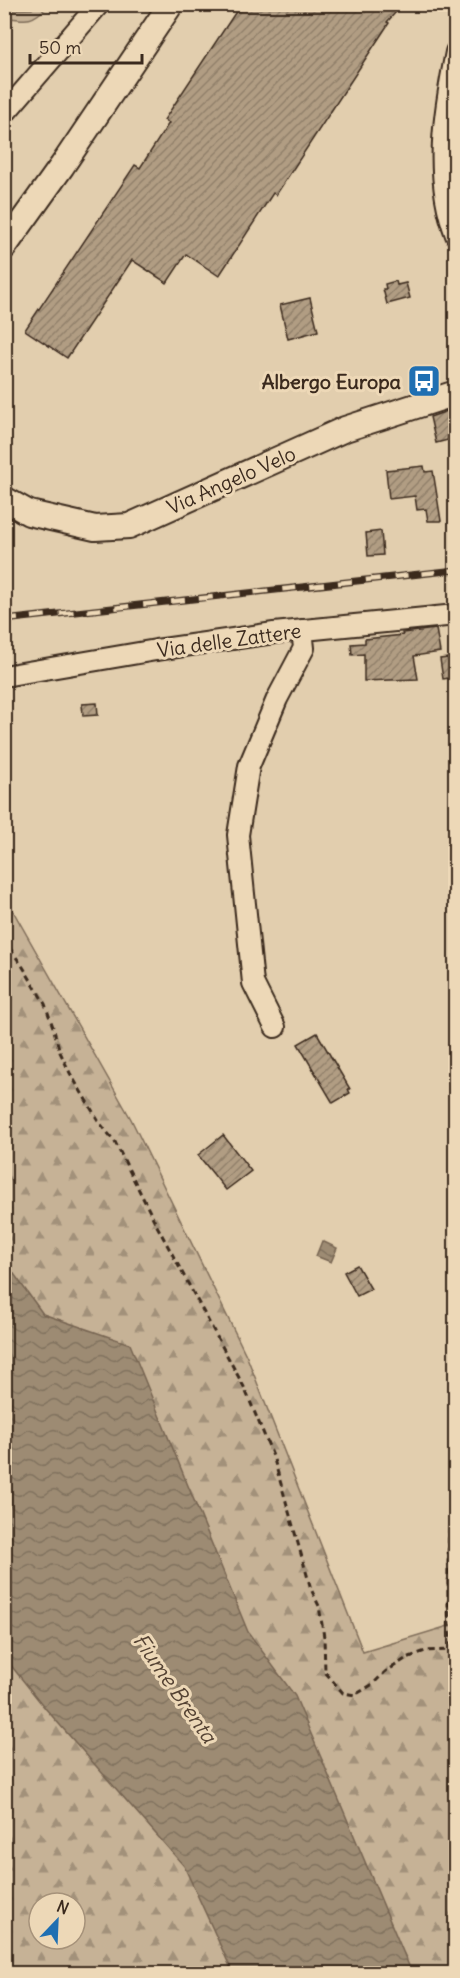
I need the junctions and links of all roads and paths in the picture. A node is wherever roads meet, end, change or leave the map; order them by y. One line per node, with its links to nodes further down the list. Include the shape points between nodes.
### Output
1 (99, 4): 4 (street)
2 (171, 4): 6 (main road)
3 (456, 52): 5 (street, via 445,106 441,177)
4 (4, 114)
5 (456, 235)
6 (4, 247)
7 (456, 393): 8 (main road, Via Angelo Velo, via 345,429 129,526 94,528 28,513)
8 (4, 499)
9 (456, 615): 10 (street, Via delle Zattere)
10 (302, 630): 11 (street, Via delle Zattere); 13 (street, via 304,648 249,766 238,835 253,983)
11 (4, 676)
12 (4, 940): 15 (path, via 45,1004 70,1073 99,1122 116,1142 244,1387 273,1456 310,1589 319,1606 325,1671 343,1693 355,1695 407,1658 425,1651)
13 (275, 1027)
14 (456, 1475): 15 (path, via 448,1568)
15 (449, 1650): 16 (path)
16 (456, 1690)

